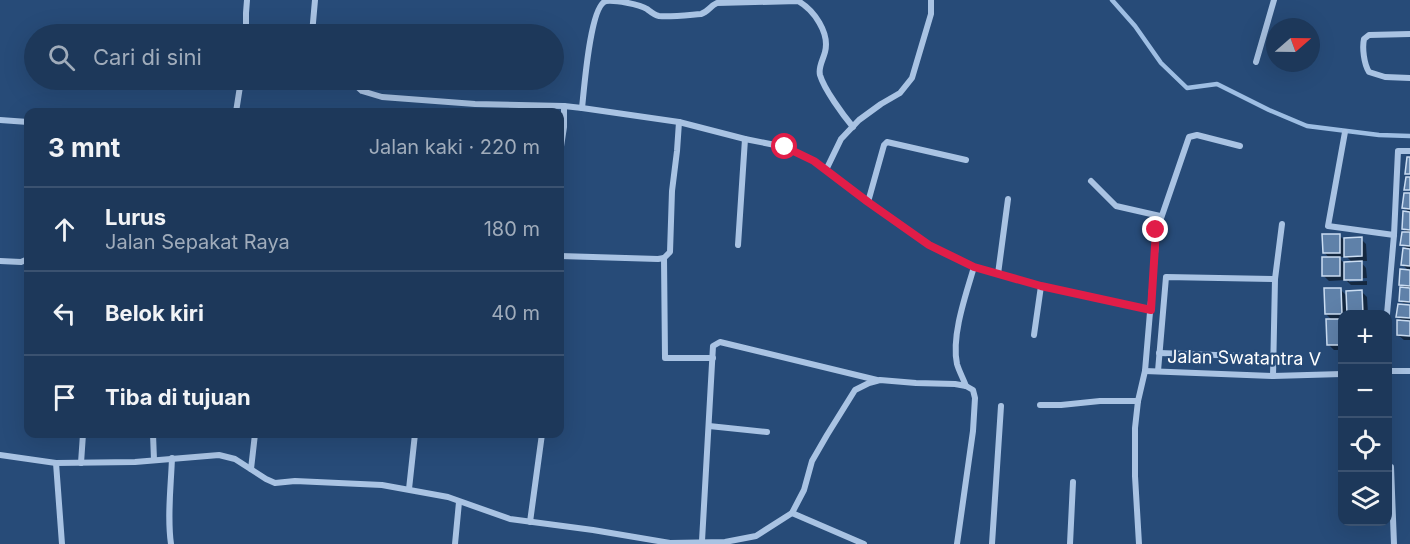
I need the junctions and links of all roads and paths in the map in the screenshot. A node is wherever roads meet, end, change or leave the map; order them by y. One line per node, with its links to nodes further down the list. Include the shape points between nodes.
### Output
1 (247, 0): 5 (street)
2 (315, 0): 6 (street)
3 (931, 0): 21 (street, via 931,14 912,78 900,93)
4 (1274, 0): 8 (street)
5 (246, 24)
6 (313, 24)
7 (1410, 34): 9 (street, via 1369,35 1363,43 1369,72)
8 (1256, 63)
9 (1410, 78)
10 (240, 90): 14 (street)
11 (361, 90): 12 (street, via 382,97)
12 (475, 105): 13 (street)
13 (564, 106): 16 (street)
14 (237, 108)
15 (564, 108): 20 (street)
16 (582, 108): 19 (street); 21 (street, via 593,28 598,8 605,1 645,8 657,16 701,14 717,3 798,1 806,5 823,31 826,48 820,72 822,81)
17 (0, 120): 18 (street)
18 (24, 122)
19 (679, 122): 23 (street); 36 (street, via 670,252)
20 (564, 127)
21 (853, 127): 27 (street, via 841,139)
22 (1345, 132): 33 (street, via 1328,226)
23 (745, 139): 27 (street, via 785,147); 34 (street)
24 (1240, 146): 31 (street, via 1197,135 1189,137)
25 (1410, 152): 33 (street, via 1398,151)
26 (966, 160): 30 (street, via 887,142)
27 (826, 170): 30 (street)
28 (1091, 181): 31 (street, via 1116,206)
29 (1008, 199): 40 (street)
30 (868, 202): 39 (street, via 929,245)
31 (1160, 216): 43 (street)
32 (1282, 224): 41 (street)
33 (1394, 235): 44 (street)
34 (738, 245)
35 (564, 256): 36 (street)
36 (664, 258): 48 (street, via 665,358)
37 (0, 261): 38 (street)
38 (24, 261)
39 (974, 267): 40 (street); 56 (street, via 957,338 957,362)
40 (998, 274): 42 (street)
41 (1275, 279): 46 (street, via 1166,277); 47 (street)
42 (1041, 286): 43 (street); 45 (street)
43 (1151, 310): 49 (street)
44 (1388, 310)
45 (1034, 335)
46 (1159, 353): 47 (street); 50 (street)
47 (1274, 357): 54 (street)
48 (712, 358): 55 (street, via 713,346 720,342); 60 (street)
49 (1145, 371): 50 (street, Jalan Swatantra V); 57 (street)
50 (1158, 371): 54 (street, Jalan Swatantra V)
51 (1392, 371): 52 (street)
52 (1410, 371)
53 (1338, 374): 54 (street, Jalan Swatantra V)
54 (1273, 376)
55 (880, 380): 56 (street); 77 (street, via 855,390 812,461)
56 (966, 386): 85 (street, via 973,390 975,398 974,430)
57 (1138, 401): 58 (street); 88 (street, via 1134,428)
58 (1040, 405)
59 (1001, 406): 86 (street)
60 (709, 426): 61 (street); 79 (street)
61 (767, 432)
62 (83, 438): 71 (street)
63 (153, 438): 69 (street)
64 (255, 438): 72 (street)
65 (415, 438): 75 (street)
66 (541, 438): 78 (street)
67 (0, 455): 70 (street)
68 (172, 458): 69 (street); 72 (street, via 219,455); 81 (street)
69 (154, 460): 71 (street)
70 (56, 463): 71 (street); 80 (street)
71 (81, 463)
72 (251, 469): 75 (street, via 275,483 362,483)
73 (1391, 472): 89 (street)
74 (1073, 482): 87 (street)
75 (409, 489): 76 (street)
76 (459, 502): 78 (street); 82 (street)
77 (792, 513): 79 (street, via 756,536 725,542); 84 (street)
78 (530, 522): 83 (street)
79 (702, 541): 83 (street)
80 (62, 544)
81 (171, 544)
82 (455, 544)
83 (670, 544)
84 (864, 544)
85 (957, 544)
86 (992, 544)
87 (1070, 544)
88 (1139, 544)
89 (1394, 544)

